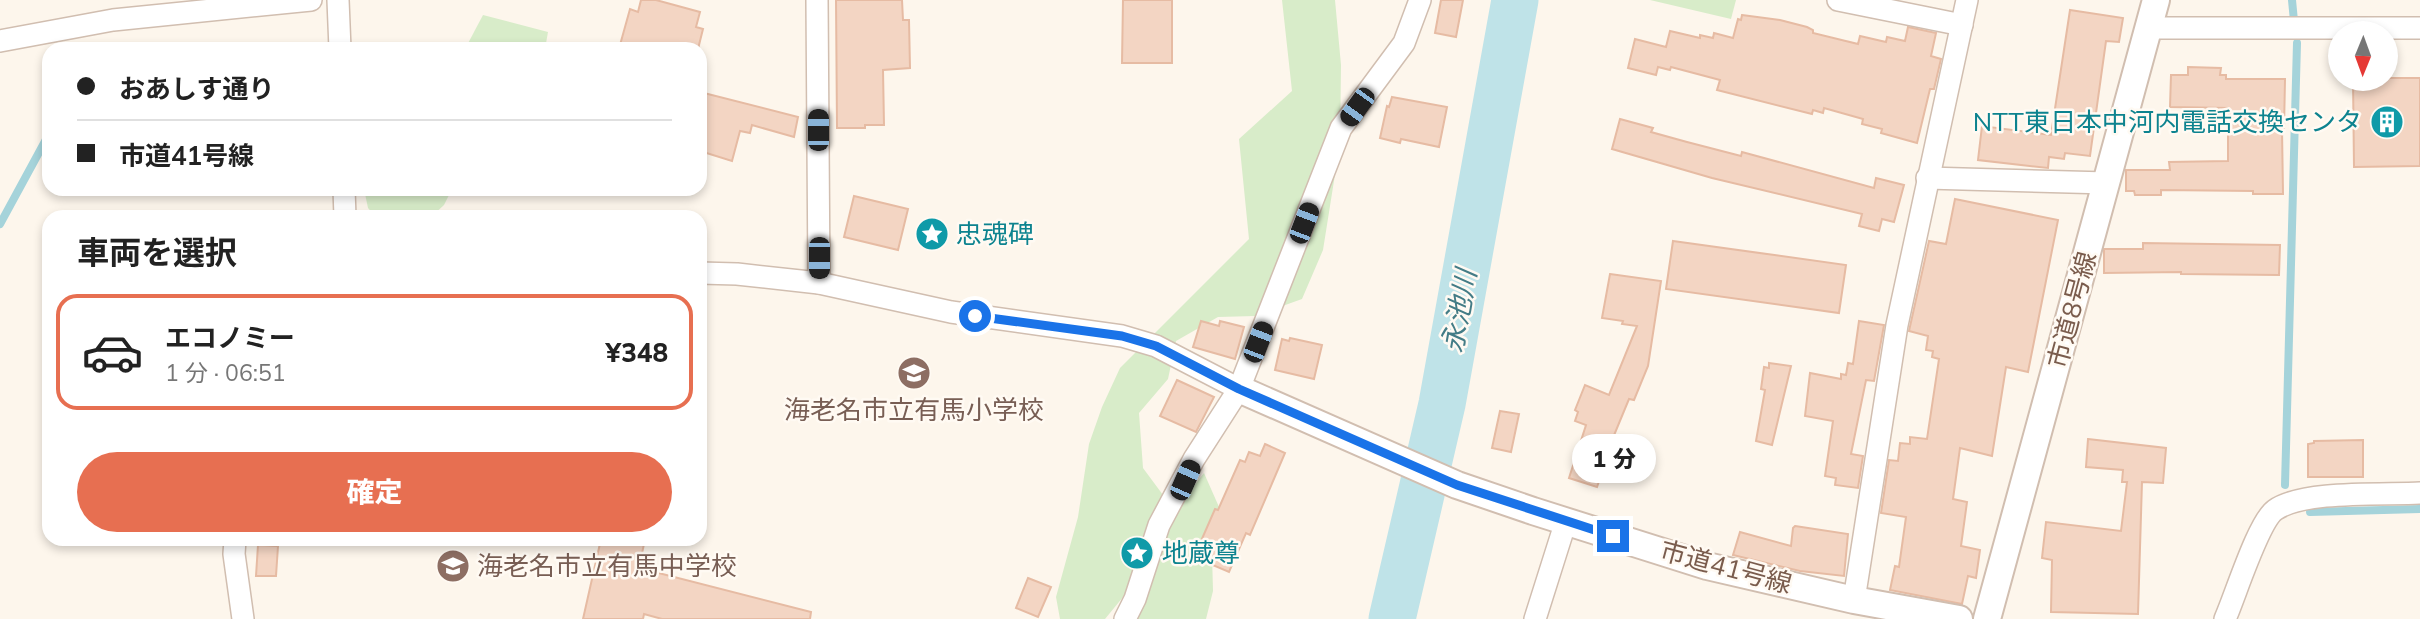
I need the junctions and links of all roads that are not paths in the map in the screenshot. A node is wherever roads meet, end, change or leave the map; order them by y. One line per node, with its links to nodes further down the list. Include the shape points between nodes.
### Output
1 (312, 0): 11 (street, via 113,20)
2 (338, 0): 12 (street)
3 (817, 0): 16 (street)
4 (1420, 0): 17 (street, via 1404,43 1341,128)
5 (1838, 0): 8 (street)
6 (1968, 0): 8 (street)
7 (2156, 0): 9 (street, 市道8号線)
8 (1962, 25): 13 (street)
9 (2150, 28): 10 (street); 14 (street, 市道8号線)
10 (2420, 28)
11 (0, 41)
12 (340, 42)
13 (1927, 178): 14 (street); 21 (street, via 1897,325)
14 (2107, 183): 26 (street, 市道8号線)
15 (707, 273): 16 (street)
16 (820, 283): 17 (street, via 951,312 1122,336 1156,346)
17 (1239, 389): 19 (street, 市道41号線, via 1457,485); 23 (street, via 1159,525)
18 (2420, 494): 27 (street, via 2323,496 2274,511)
19 (1566, 521): 21 (street, 市道41号線, via 1707,566); 24 (street)
20 (235, 546): 22 (street)
21 (1854, 600): 25 (street, 市道41号線)
22 (243, 619)
23 (1125, 619)
24 (1535, 619)
25 (1959, 619)
26 (1987, 619)
27 (2225, 619)

